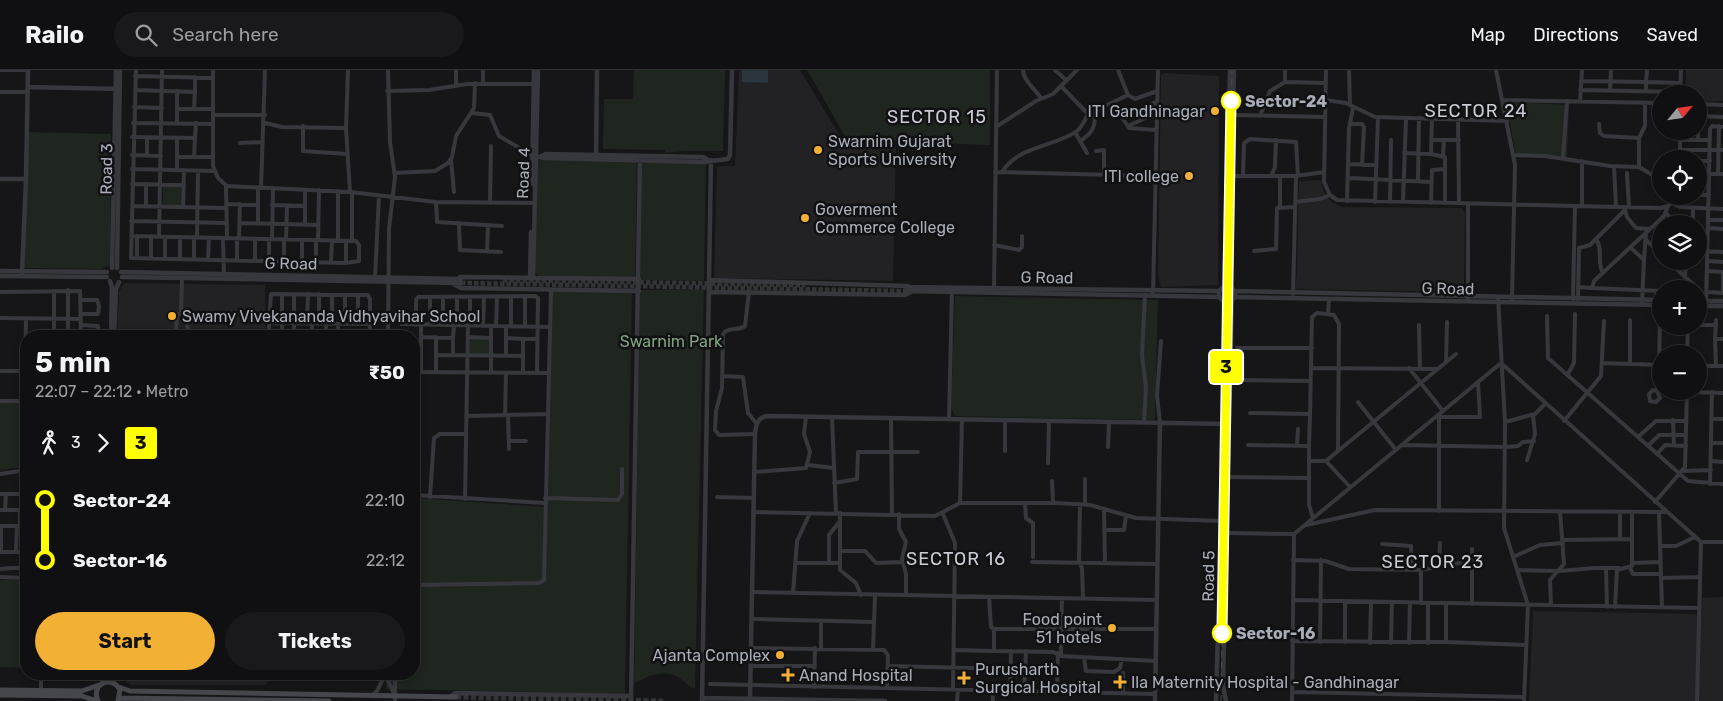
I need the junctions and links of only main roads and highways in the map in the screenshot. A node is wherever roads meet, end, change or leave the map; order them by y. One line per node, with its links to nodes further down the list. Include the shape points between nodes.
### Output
1 (101, 684): 2 (main road, via 113,682); 3 (main road, via 87,691); 8 (main road, via 96,691)
2 (118, 687): 6 (main road, via 130,691); 7 (main road)
3 (0, 690)
4 (0, 695): 8 (main road, via 82,696)
5 (453, 697): 6 (main road)
6 (395, 698)
7 (119, 699): 9 (main road)
8 (98, 701)
9 (329, 701)

